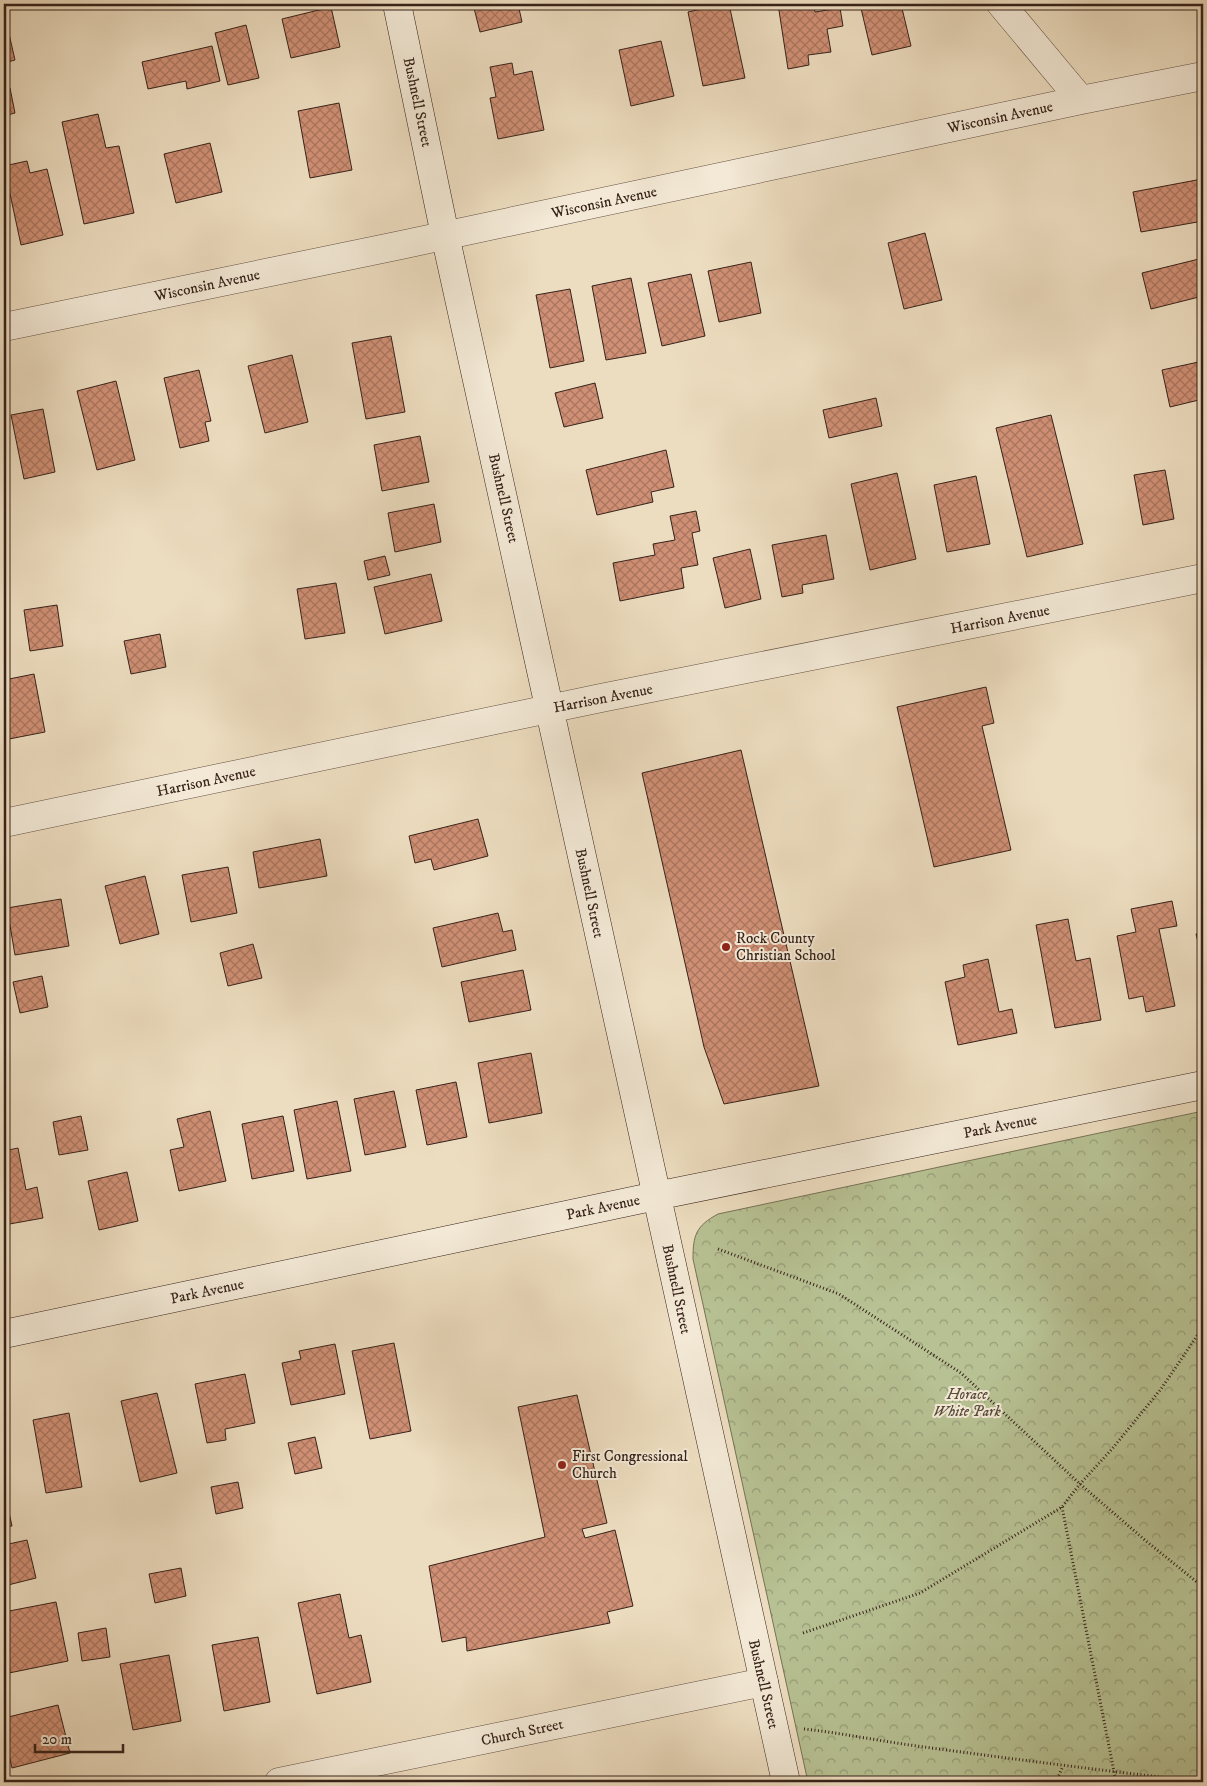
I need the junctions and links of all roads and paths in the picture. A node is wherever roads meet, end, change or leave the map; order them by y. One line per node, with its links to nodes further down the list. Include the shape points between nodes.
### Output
1 (398, 4): 5 (street, Bushnell Street)
2 (1001, 4): 4 (street)
3 (1203, 76): 4 (street, Wisconsin Avenue)
4 (1081, 100): 5 (street, Wisconsin Avenue)
5 (446, 236): 6 (street, Wisconsin Avenue); 8 (street, Bushnell Street)
6 (4, 327)
7 (1203, 578): 8 (street, Harrison Avenue)
8 (550, 709): 9 (street, Harrison Avenue); 11 (street, Bushnell Street)
9 (4, 823)
10 (1203, 1085): 11 (street, Park Avenue)
11 (656, 1196): 14 (street, Park Avenue); 19 (street, Bushnell Street)
12 (718, 1249): 15 (path, via 839,1294 961,1373)
13 (1203, 1327): 15 (path, via 1161,1389)
14 (4, 1334)
15 (1080, 1484): 16 (path); 17 (path)
16 (1062, 1507): 18 (path, via 920,1593); 22 (path)
17 (1203, 1587)
18 (803, 1633)
19 (764, 1682): 20 (street, Bushnell Street); 23 (street, Church Street)
20 (774, 1726): 21 (path); 24 (street, Bushnell Street)
21 (1063, 1766): 22 (path); 25 (path)
22 (1114, 1772): 26 (path); 27 (path)
23 (279, 1782)
24 (786, 1782)
25 (1056, 1782)
26 (1116, 1782)
27 (1202, 1782)

